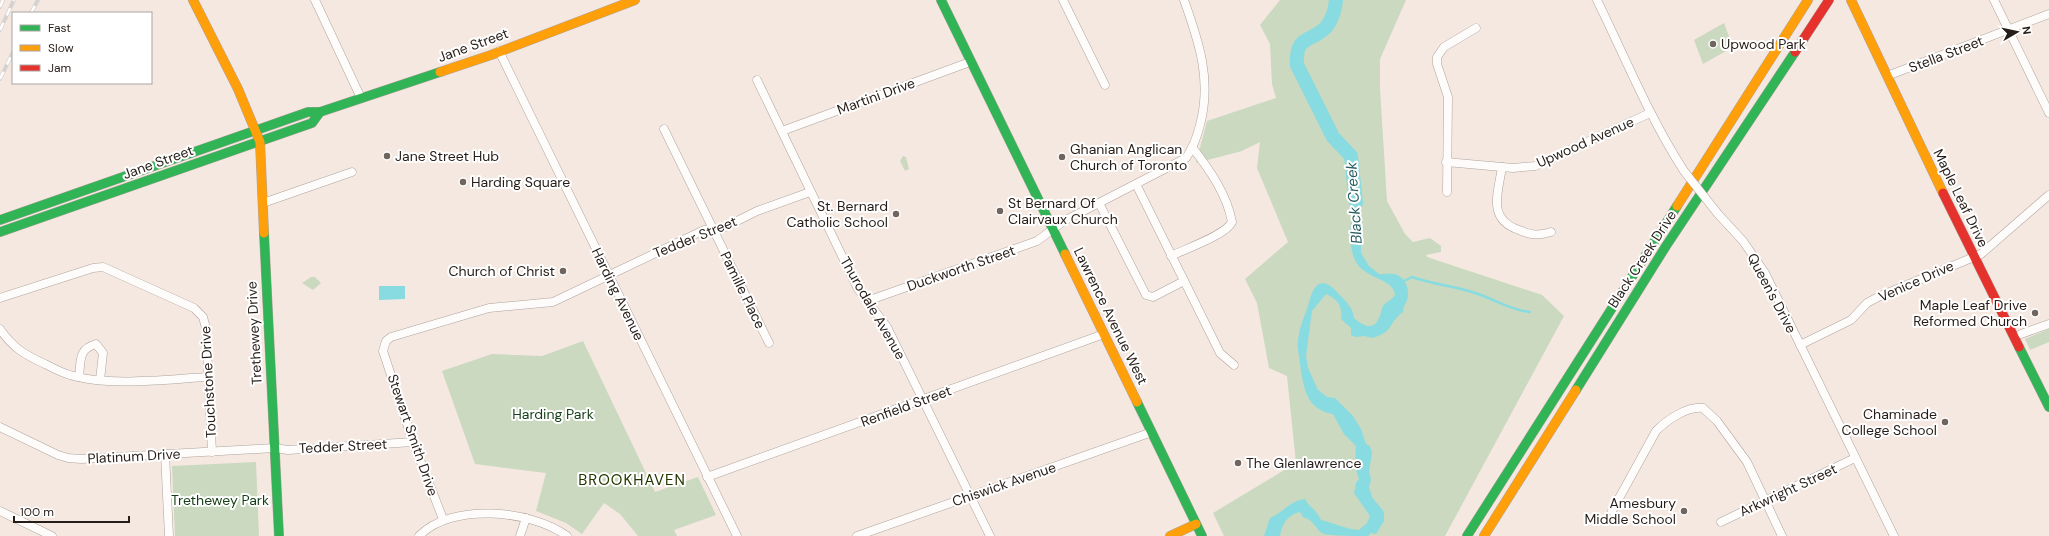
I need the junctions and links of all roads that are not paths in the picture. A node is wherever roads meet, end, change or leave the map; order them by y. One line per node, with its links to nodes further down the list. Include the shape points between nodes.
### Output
1 (193, 0): 25 (main road, Trethewey Drive)
2 (315, 0): 20 (street)
3 (635, 0): 15 (main road, Jane Street)
4 (941, 0): 16 (main road, Lawrence Avenue West)
5 (1063, 0): 19 (street)
6 (1184, 0): 28 (street, via 1194,27 1206,86 1203,112)
7 (1596, 0): 22 (street, Queen's Drive)
8 (1808, 0): 89 (main road, Black Creek Drive)
9 (1829, 0): 90 (main road, Black Creek Drive, via 1666,246)
10 (1994, 0): 14 (street)
11 (1852, 1): 17 (main road, Maple Leaf Drive)
12 (2049, 14): 14 (street, Stella Street)
13 (1476, 28): 29 (street, via 1444,46 1437,57 1448,97)
14 (2008, 30): 17 (street, Stella Street); 23 (street)
15 (499, 51): 20 (main road, Jane Street); 45 (street, Harding Avenue)
16 (970, 62): 26 (street, Martini Drive); 40 (main road, Lawrence Avenue West)
17 (1887, 76): 44 (main road, Maple Leaf Drive)
18 (757, 80): 26 (street, Thurodale Avenue)
19 (1105, 85)
20 (361, 98): 21 (main road, Jane Street)
21 (320, 112): 25 (main road, Jane Street, via 308,112); 27 (main road, Jane Street, via 312,123)
22 (1650, 113): 30 (street, Upwood Avenue, via 1546,162 1523,168); 54 (street, Queen's Drive, bridge, via 1684,171 1755,257)
23 (2049, 113)
24 (664, 129): 39 (street, Pamille Place)
25 (256, 130): 27 (main road, Trethewey Drive); 38 (main road, Jane Street)
26 (782, 131): 33 (street, Thurodale Avenue)
27 (260, 142): 36 (main road, Trethewey Drive); 41 (main road, Jane Street)
28 (1192, 147): 32 (street, Duckworth Street, via 1186,158 1179,163); 43 (street, via 1208,167 1222,193 1232,222 1216,234)
29 (1446, 162): 30 (street, Upwood Avenue); 34 (street)
30 (1502, 167): 42 (street, via 1497,208 1502,222 1534,236)
31 (352, 172): 36 (street)
32 (1136, 184): 37 (street, Duckworth Street); 43 (street)
33 (810, 192): 39 (street, Tedder Street); 48 (street, Thurodale Avenue, via 858,289)
34 (1447, 192)
35 (2049, 195): 44 (street, Venice Drive, via 1981,254)
36 (263, 202): 65 (main road, Trethewey Drive)
37 (1099, 203): 40 (street, Duckworth Street, via 1064,220); 46 (street, via 1146,295 1153,297)
38 (0, 220)
39 (713, 230): 45 (street, Tedder Street, via 704,230); 53 (street, Pamille Place)
40 (1053, 230): 48 (street, Duckworth Street, via 1037,242); 51 (main road, Lawrence Avenue West)
41 (0, 232)
42 (1551, 232)
43 (1171, 256): 46 (street)
44 (1973, 256): 54 (street, Venice Drive, via 1878,297 1851,320); 61 (main road, Maple Leaf Drive)
45 (609, 274): 55 (street, Tedder Street, via 553,302 489,308 391,337 386,341); 69 (street, Harding Avenue)
46 (1184, 281): 56 (street, via 1220,353)
47 (0, 298): 57 (street, Touchstone Drive, via 93,268 113,270 194,308 202,316 206,328)
48 (867, 301): 60 (street, Thurodale Avenue, via 887,327)
49 (2049, 324): 52 (street)
50 (0, 329): 58 (street, via 10,344 29,357)
51 (1104, 334): 60 (street, Renfield Street); 63 (main road, Lawrence Avenue West)
52 (2021, 334)
53 (768, 343)
54 (1800, 345): 68 (street, Queen's Drive)
55 (383, 351): 64 (street, Stewart Smith Drive)
56 (1234, 365)
57 (208, 377): 59 (street); 66 (street, Touchstone Drive)
58 (79, 378): 59 (street); 59 (street, via 82,352 87,346 96,344 103,353)
59 (100, 380)
60 (923, 400): 69 (street, Renfield Street); 70 (street, Thurodale Avenue)
61 (2049, 407)
62 (0, 427): 67 (street, Platinum Drive, via 68,458)
63 (1152, 432): 70 (street, Chiswick Avenue); 77 (main road, Lawrence Avenue West)
64 (413, 442): 65 (street, Tedder Street, via 288,450); 75 (street, Stewart Smith Drive)
65 (274, 448): 66 (street, Platinum Drive); 80 (main road, Trethewey Drive)
66 (212, 452): 67 (street, Platinum Drive)
67 (164, 454): 79 (street)
68 (1855, 458): 71 (street, Arkwright Street); 92 (street, Queen's Drive)
69 (707, 477): 84 (street, Harding Avenue)
70 (970, 496): 85 (street, Chiswick Avenue); 86 (street, Thurodale Avenue)
71 (1764, 500): 73 (street, via 1740,451 1717,421 1704,408 1699,408 1685,411 1664,423 1656,431); 76 (street, Arkwright Street); 91 (street)
72 (0, 511): 78 (street)
73 (1612, 511)
74 (526, 518): 75 (street, via 483,513); 82 (street); 83 (street)
75 (443, 519): 81 (street)
76 (1721, 522)
77 (1196, 524): 87 (main road); 88 (main road, Lawrence Avenue West)
78 (52, 536)
79 (169, 536)
80 (279, 536)
81 (419, 536)
82 (520, 536)
83 (567, 536)
84 (737, 536)
85 (857, 536)
86 (990, 536)
87 (1170, 536)
88 (1202, 536)
89 (1466, 536)
90 (1484, 536)
91 (1782, 536)
92 (1894, 536)

